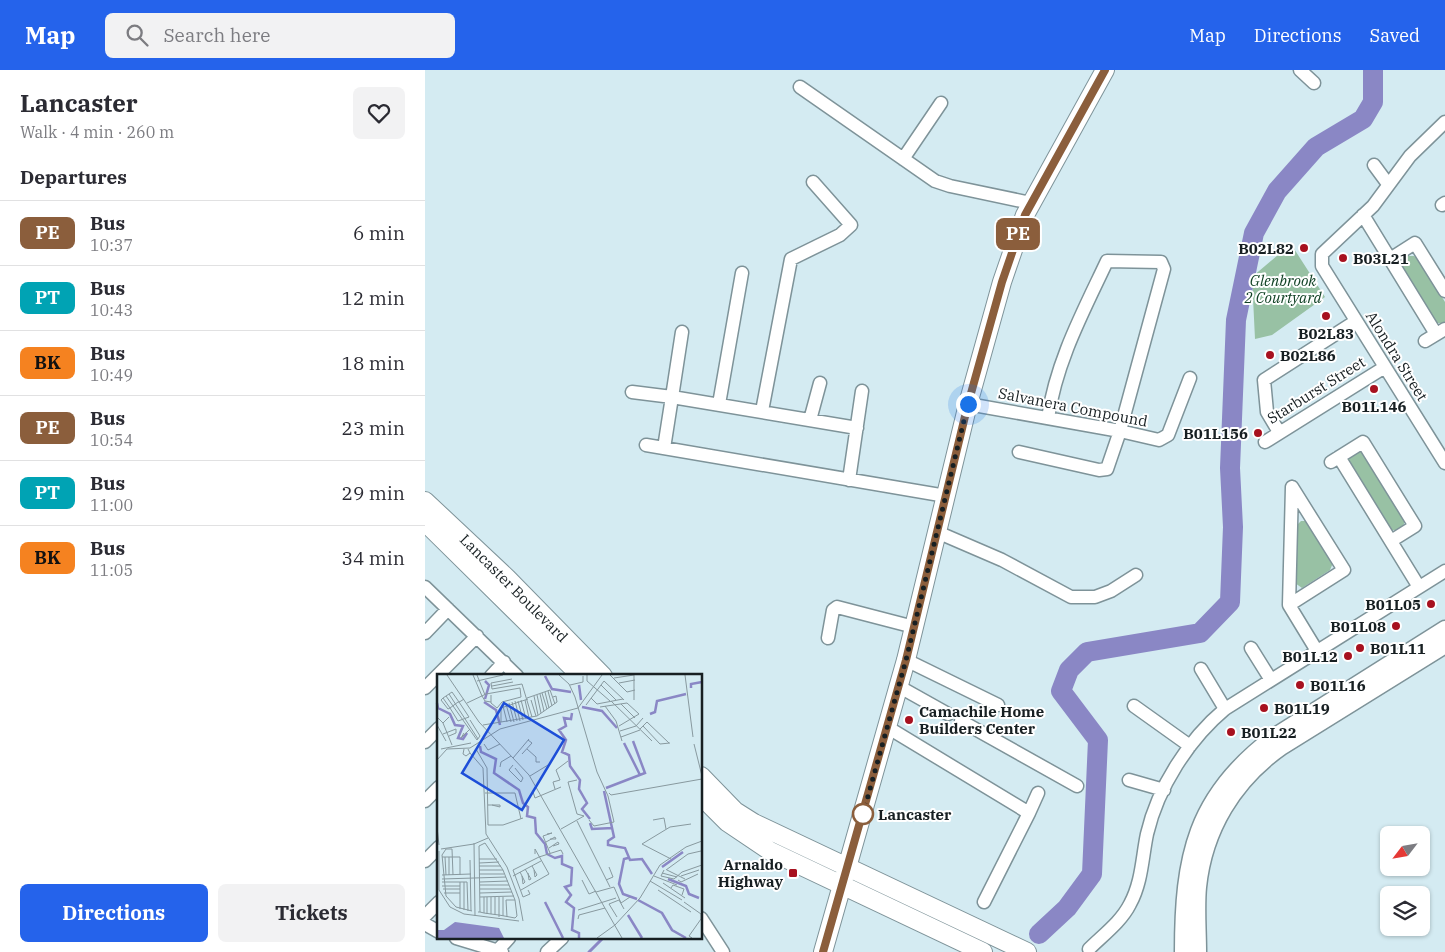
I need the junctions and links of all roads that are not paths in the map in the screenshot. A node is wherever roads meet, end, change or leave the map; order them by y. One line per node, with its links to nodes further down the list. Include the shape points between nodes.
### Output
1 (1105, 70): 12 (main road)
2 (1300, 70): 3 (street)
3 (1314, 83)
4 (800, 87): 7 (street)
5 (941, 103): 7 (street)
6 (1443, 129): 10 (street, via 1410,156)
7 (903, 158): 12 (street, via 935,181)
8 (1374, 165): 10 (street)
9 (813, 182): 27 (street, via 851,226 840,235 791,259)
10 (1388, 184): 11 (street)
11 (1363, 215): 13 (street); 16 (street, Alondra Street, via 1321,254 1322,266)
12 (1025, 216): 26 (main road, via 1002,282)
13 (1390, 259): 15 (street, via 1415,243); 18 (street)
14 (742, 273): 25 (street)
15 (1445, 291)
16 (1356, 321): 19 (street, Alondra Street); 32 (street, via 1264,380 1267,412)
17 (682, 332): 24 (street)
18 (1436, 335)
19 (1385, 367): 32 (street, Starburst Street); 37 (street, Alondra Street)
20 (1191, 378): 31 (street, Salvanera Compound, via 1165,439)
21 (820, 383): 29 (street)
22 (863, 391): 30 (street)
23 (632, 392): 24 (street)
24 (672, 397): 25 (street); 35 (street)
25 (719, 404): 27 (street)
26 (968, 404): 28 (street, Salvanera Compound); 39 (main road)
27 (762, 411): 29 (street)
28 (1048, 418): 31 (street, Salvanera Compound); 31 (street, via 1052,388 1066,348 1107,261 1158,260 1164,269)
29 (810, 420): 30 (street)
30 (857, 428): 38 (street)
31 (1120, 431): 36 (street, via 1107,469)
32 (1279, 432): 33 (street, Starburst Street)
33 (1265, 442)
34 (647, 445): 35 (street)
35 (664, 448): 38 (street)
36 (1019, 452)
37 (1445, 463)
38 (849, 480): 39 (street)
39 (946, 496): 42 (main road)
40 (425, 501): 65 (main road, Lancaster Boulevard, via 507,578)
41 (425, 522): 64 (main road, Lancaster Boulevard)
42 (937, 532): 45 (street, via 1002,560 1071,597 1095,597); 50 (main road)
43 (1391, 541): 43 (street, via 1335,460 1363,442 1415,526); 47 (street)
44 (1445, 571): 47 (street)
45 (1136, 575)
46 (425, 587): 49 (street)
47 (1419, 587): 57 (street)
48 (1289, 604): 48 (street, via 1291,539 1292,487 1344,570); 57 (street)
49 (448, 609): 52 (street); 53 (street)
50 (914, 627): 54 (street, via 837,607 833,610); 58 (main road)
51 (1445, 629): 108 (street, via 1274,737 1227,779 1206,813 1194,843 1185,892)
52 (425, 632)
53 (477, 636): 59 (street); 61 (street)
54 (828, 638)
55 (1445, 645): 109 (street, via 1276,750 1235,790 1215,824 1203,857 1198,887)
56 (1251, 648): 67 (street)
57 (1317, 651): 67 (street)
58 (906, 660): 68 (main road); 70 (street)
59 (504, 662): 62 (street); 63 (street)
60 (1201, 669): 72 (street)
61 (439, 674)
62 (493, 674)
63 (515, 674)
64 (579, 674)
65 (601, 674)
66 (437, 676): 69 (street)
67 (1271, 680): 72 (street)
68 (898, 686): 73 (street); 75 (main road)
69 (425, 688)
70 (998, 705)
71 (1135, 706): 78 (street)
72 (1225, 709): 78 (street)
73 (948, 714)
74 (961, 721): 81 (street)
75 (887, 727): 87 (street); 90 (main road)
76 (437, 730): 77 (street)
77 (425, 742)
78 (1190, 746): 83 (street)
79 (703, 778): 90 (main road, via 735,811 754,823)
80 (1129, 780): 83 (street)
81 (1077, 786)
82 (437, 789): 86 (street)
83 (1164, 790): 101 (street, via 1147,832 1138,886 1130,905)
84 (1038, 794): 87 (street)
85 (703, 798): 91 (main road, via 746,837)
86 (425, 801)
87 (1029, 813): 92 (street)
88 (437, 850): 89 (street)
89 (425, 861)
90 (848, 868): 91 (main road); 107 (main road)
91 (843, 886): 105 (main road); 106 (main road)
92 (985, 902)
93 (437, 904): 94 (street)
94 (425, 916)
95 (703, 921): 104 (street)
96 (425, 924): 97 (street)
97 (437, 931)
98 (462, 940): 102 (street)
99 (508, 940): 102 (street)
100 (560, 940): 103 (street)
101 (1089, 949)
102 (499, 952)
103 (547, 952)
104 (723, 952)
105 (823, 952)
106 (983, 952)
107 (1027, 952)
108 (1183, 952)
109 (1198, 952)

